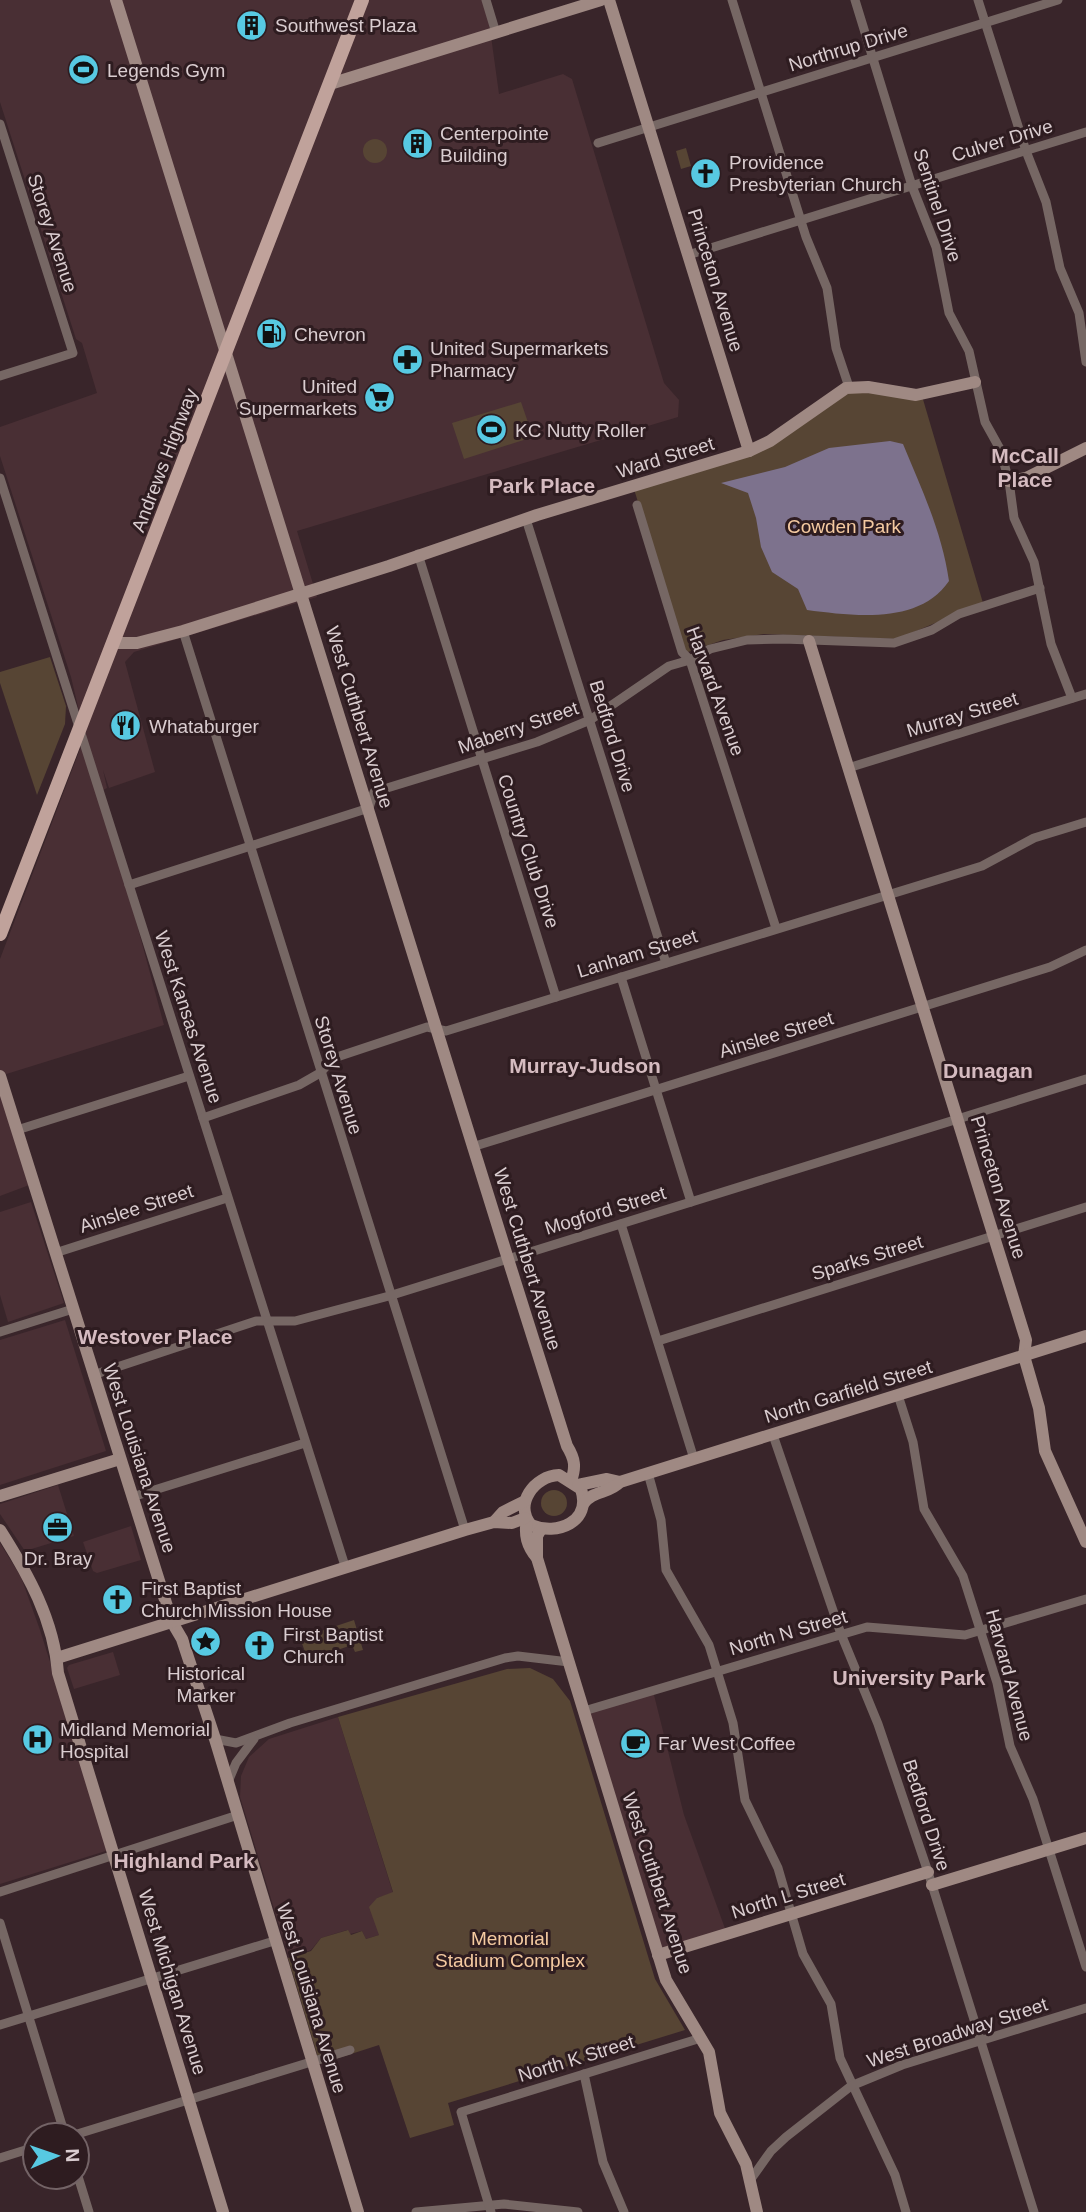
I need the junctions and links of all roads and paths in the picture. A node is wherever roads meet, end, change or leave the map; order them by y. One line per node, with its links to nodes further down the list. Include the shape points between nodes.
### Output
1 (116, 0): 23 (street, West Cuthbert Avenue)
2 (362, 0): 13 (main road, Andrews Highway)
3 (486, 0): 11 (street)
4 (601, 0): 11 (street)
5 (610, 0): 16 (street, Princeton Avenue)
6 (732, 0): 14 (street)
7 (855, 0): 12 (street, Sentinel Drive)
8 (978, 0): 10 (street)
9 (1058, 0): 10 (street, Northrup Drive)
10 (985, 22): 12 (street, Northrup Drive); 19 (street)
11 (496, 33): 13 (street)
12 (873, 58): 14 (street, Northrup Drive); 20 (street, Sentinel Drive)
13 (330, 84): 23 (main road, Andrews Highway)
14 (761, 93): 16 (street, Northrup Drive); 21 (street)
15 (0, 124): 25 (street, Storey Avenue, via 73,353)
16 (649, 127): 18 (street, Northrup Drive); 22 (street, Princeton Avenue)
17 (1086, 132): 19 (street, Culver Drive)
18 (598, 143)
19 (1026, 151): 20 (street, Culver Drive); 24 (street, via 1046,202 1060,268 1079,313)
20 (912, 186): 21 (street, Culver Drive); 26 (street, Sentinel Drive, via 936,247 949,313 969,351)
21 (802, 219): 22 (street, Culver Drive); 27 (street, via 827,288 836,348)
22 (688, 255): 29 (street, Princeton Avenue)
23 (225, 354): 36 (street, West Cuthbert Avenue); 39 (main road, Andrews Highway)
24 (1086, 362)
25 (0, 376)
26 (975, 382): 27 (street, via 916,396); 31 (street, Sentinel Drive, via 985,422 1000,449)
27 (849, 387): 29 (street, Ward Street)
28 (1086, 448): 31 (street, via 1026,478)
29 (749, 451): 33 (street, Ward Street)
30 (0, 478): 44 (street, West Kansas Avenue)
31 (1009, 481): 35 (street, Sentinel Drive, via 1014,518)
32 (637, 505): 40 (street, Harvard Avenue, via 682,652)
33 (526, 519): 34 (street, Ward Street); 43 (street, Bedford Drive)
34 (418, 554): 36 (street, Ward Street); 45 (street, Country Club Drive)
35 (1040, 588): 38 (street, Maberry Street, via 959,614 932,630 894,643); 42 (street, Sentinel Drive, via 1051,644)
36 (301, 594): 37 (street, Ward Street); 47 (street, West Cuthbert Avenue)
37 (183, 631): 39 (street, Ward Street, via 137,643); 49 (street, Storey Avenue)
38 (808, 641): 40 (street, Maberry Street, via 747,640 710,649); 46 (street, Princeton Avenue)
39 (115, 643): 44 (main road, Andrews Highway)
40 (690, 660): 43 (street, Maberry Street, via 669,666); 52 (street, Harvard Avenue)
41 (1086, 694): 42 (street, Murray Street)
42 (1072, 698): 46 (street, Murray Street)
43 (590, 720): 45 (street, Maberry Street); 55 (street, Bedford Drive)
44 (80, 730): 50 (street, West Kansas Avenue); 53 (main road, Andrews Highway)
45 (481, 759): 47 (street, Maberry Street, via 374,792); 57 (street, Country Club Drive)
46 (848, 768): 51 (street, Princeton Avenue)
47 (369, 808): 49 (street, Maberry Street); 59 (street, West Cuthbert Avenue)
48 (1086, 822): 51 (street, Lanham Street, via 1034,838 982,866)
49 (249, 846): 50 (street, Maberry Street); 60 (street, Storey Avenue)
50 (129, 885): 62 (street, West Kansas Avenue)
51 (887, 893): 52 (street, Lanham Street); 58 (street, Princeton Avenue)
52 (776, 928): 55 (street, Lanham Street)
53 (0, 934)
54 (1086, 950): 58 (street, Ainslee Street, via 1053,966)
55 (666, 963): 56 (street, Lanham Street)
56 (621, 977): 57 (street, Lanham Street); 64 (street)
57 (556, 997): 59 (street, Lanham Street, via 446,1031)
58 (923, 1007): 64 (street, Ainslee Street); 66 (street, Princeton Avenue)
59 (436, 1029): 60 (street, Lanham Street, via 427,1027 334,1058); 68 (street, West Cuthbert Avenue)
60 (320, 1073): 65 (street, Lanham Street, via 299,1085); 76 (street, Storey Avenue)
61 (0, 1076): 67 (street, West Louisiana Avenue)
62 (189, 1076): 65 (street, West Kansas Avenue); 67 (street)
63 (1086, 1079): 66 (street, Mogford Street)
64 (656, 1090): 68 (street, Ainslee Street); 70 (street)
65 (203, 1118): 69 (street, West Kansas Avenue)
66 (957, 1118): 70 (street, Mogford Street); 73 (street, Princeton Avenue)
67 (17, 1130): 74 (street, West Louisiana Avenue)
68 (472, 1147): 75 (street, West Cuthbert Avenue)
69 (227, 1198): 74 (street, Ainslee Street); 78 (street, West Kansas Avenue)
70 (691, 1202): 72 (street, Mogford Street)
71 (1086, 1207): 73 (street, Sparks Street)
72 (621, 1224): 75 (street, Mogford Street); 81 (street)
73 (994, 1236): 81 (street, Sparks Street); 82 (street, Princeton Avenue, via 1026,1340)
74 (55, 1253): 77 (street, West Louisiana Avenue)
75 (508, 1259): 76 (street, Mogford Street); 90 (street, West Cuthbert Avenue, via 567,1447)
76 (389, 1296): 78 (street, Mogford Street, via 295,1321); 100 (street, Storey Avenue)
77 (73, 1309): 79 (street); 83 (street, West Louisiana Avenue)
78 (267, 1321): 83 (street, Mogford Street); 86 (street, West Kansas Avenue)
79 (0, 1332)
80 (1086, 1336): 82 (street, North Garfield Street)
81 (658, 1341): 88 (street)
82 (1024, 1356): 84 (street, North Garfield Street); 102 (street, Princeton Avenue, via 1050,1467)
83 (93, 1375): 87 (street, West Louisiana Avenue)
84 (898, 1395): 85 (street, North Garfield Street); 107 (street, Harvard Avenue, via 913,1442 924,1509 963,1576)
85 (773, 1434): 88 (street, North Garfield Street); 108 (street, Bedford Drive)
86 (305, 1443): 93 (street); 104 (street, West Kansas Avenue)
87 (120, 1459): 92 (street); 93 (street, West Louisiana Avenue)
88 (694, 1459): 89 (street, North Garfield Street)
89 (648, 1474): 91 (street, North Garfield Street); 111 (street, via 661,1520 666,1570 698,1620)
90 (569, 1480): 91 (street); 94 (street, via 543,1479); 95 (street, via 583,1496)
91 (620, 1482): 95 (street, via 589,1495)
92 (0, 1496)
93 (132, 1497): 106 (street, West Louisiana Avenue)
94 (525, 1501): 96 (street); 97 (street)
95 (583, 1504): 98 (street, via 568,1527)
96 (526, 1519): 97 (street); 98 (street); 103 (street, West Cuthbert Avenue, via 529,1548)
97 (494, 1522): 100 (street)
98 (541, 1529): 103 (street, West Cuthbert Avenue)
99 (0, 1530): 101 (street, West Michigan Avenue)
100 (465, 1530): 104 (street)
101 (4, 1540): 109 (street, West Michigan Avenue, via 34,1584)
102 (1086, 1542)
103 (537, 1558): 110 (street, West Cuthbert Avenue)
104 (345, 1566): 106 (street)
105 (1086, 1600): 107 (street, North N Street)
106 (172, 1622): 109 (street); 114 (street, West Louisiana Avenue, via 182,1639)
107 (981, 1630): 108 (street, North N Street, via 949,1635 867,1627); 118 (street, Harvard Avenue, via 1010,1746)
108 (841, 1634): 111 (street, North N Street); 120 (street, Bedford Drive, via 878,1724)
109 (57, 1658): 119 (street, West Michigan Avenue)
110 (569, 1662): 112 (street, West Cuthbert Avenue); 113 (street, via 505,1658)
111 (717, 1670): 112 (street, North N Street); 123 (street, via 733,1723 745,1800 778,1868)
112 (584, 1711): 126 (street, West Cuthbert Avenue)
113 (256, 1737): 114 (street, via 236,1743); 115 (street)
114 (215, 1739): 115 (street, West Louisiana Avenue)
115 (228, 1782): 116 (street, West Louisiana Avenue)
116 (238, 1815): 119 (street); 125 (street, West Louisiana Avenue)
117 (1086, 1838): 118 (street)
118 (1049, 1850): 121 (street); 127 (street, Harvard Avenue)
119 (114, 1856): 122 (street); 128 (street, West Michigan Avenue)
120 (928, 1872): 121 (street, Bedford Drive); 123 (street, North L Street)
121 (932, 1885): 133 (street, Bedford Drive)
122 (0, 1892)
123 (791, 1914): 126 (street, North L Street); 137 (street, via 803,1954 831,2004 840,2058)
124 (0, 1923): 130 (street)
125 (274, 1941): 128 (street); 135 (street, West Louisiana Avenue)
126 (658, 1955): 132 (street, West Cuthbert Avenue, via 666,1980)
127 (1086, 1967)
128 (152, 1979): 130 (street); 138 (street, West Michigan Avenue)
129 (1086, 2008): 133 (street, West Broadway Street)
130 (29, 2017): 131 (street); 139 (street)
131 (0, 2025)
132 (701, 2038): 136 (street, North K Street); 143 (street, West Cuthbert Avenue, via 709,2052 720,2113)
133 (981, 2040): 137 (street, West Broadway Street); 154 (street, Bedford Drive)
134 (350, 2050): 135 (street)
135 (311, 2061): 138 (street); 148 (street, West Louisiana Avenue)
136 (584, 2074): 145 (street, North K Street, via 461,2112); 151 (street, via 603,2162)
137 (851, 2086): 143 (street, West Broadway Street, via 786,2137); 153 (street, via 895,2175)
138 (189, 2099): 140 (street); 147 (street, West Michigan Avenue)
139 (61, 2121)
140 (91, 2130)
141 (21, 2151): 142 (street)
142 (0, 2158)
143 (751, 2179): 152 (street, West Cuthbert Avenue)
144 (83, 2191): 146 (street)
145 (491, 2208): 149 (street); 150 (street, via 533,2206)
146 (89, 2212)
147 (223, 2212)
148 (358, 2212)
149 (416, 2212)
150 (578, 2212)
151 (624, 2212)
152 (757, 2212)
153 (906, 2212)
154 (1034, 2212)

